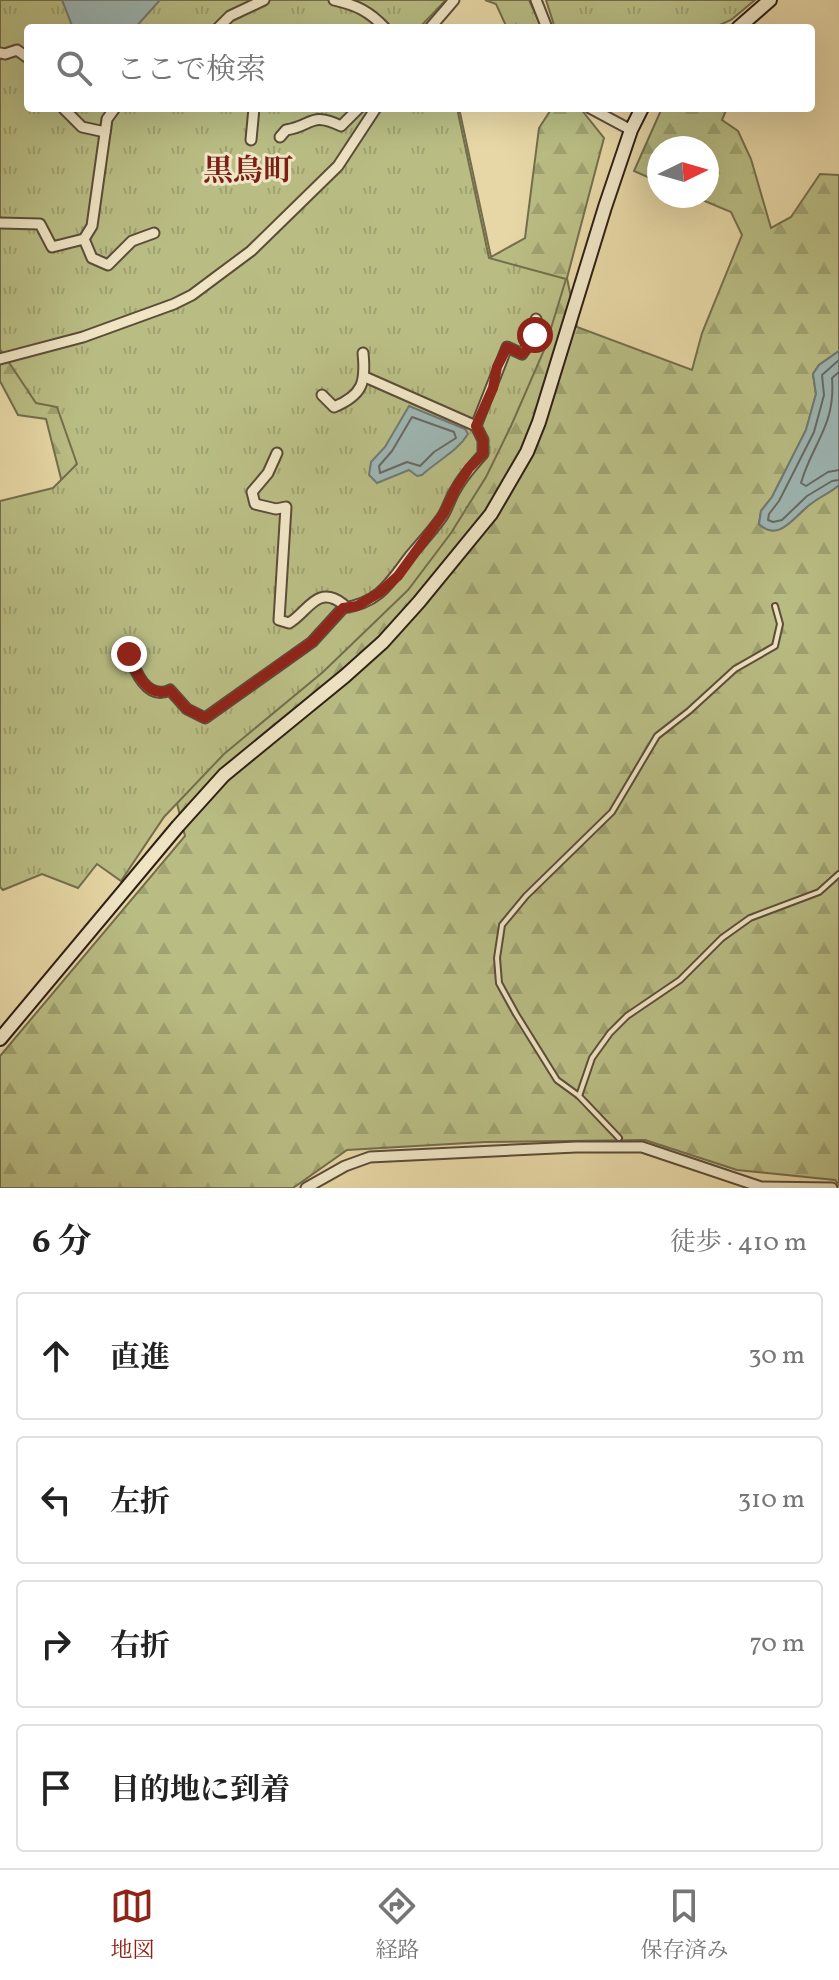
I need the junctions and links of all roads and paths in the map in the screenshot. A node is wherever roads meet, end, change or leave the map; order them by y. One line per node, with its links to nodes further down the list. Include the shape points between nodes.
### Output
1 (264, 0): 6 (street)
2 (334, 0): 7 (street, via 358,6)
3 (454, 0): 8 (street)
4 (536, 0): 9 (street)
5 (770, 0): 10 (street)
6 (222, 24)
7 (381, 24)
8 (433, 24)
9 (545, 24)
10 (743, 24)
11 (0, 53): 12 (street, via 17,50)
12 (24, 55)
13 (67, 112): 21 (street, via 82,127)
14 (112, 112): 21 (street)
15 (254, 112): 23 (street)
16 (355, 112): 22 (street, via 341,126 325,118 308,121)
17 (373, 112): 29 (street, via 338,166 251,251 192,295 83,337)
18 (597, 112): 20 (street)
19 (640, 112): 20 (street)
20 (631, 130): 38 (street, via 539,422 491,514 383,642 224,775)
21 (105, 132): 26 (street, via 92,226)
22 (280, 137)
23 (251, 140)
24 (0, 223): 26 (street, via 40,224 52,247)
25 (154, 233): 26 (street, via 132,241 108,265 92,258)
26 (84, 239)
27 (536, 319): 32 (street, via 531,345 522,354 507,347)
28 (363, 353): 30 (street)
29 (0, 359)
30 (365, 377): 31 (street, via 352,400 334,407); 32 (street)
31 (322, 395)
32 (476, 426): 36 (street, via 483,454 398,576 357,606 343,608 312,642 205,718 187,709 170,690 149,689)
33 (277, 453): 34 (street, via 252,492 255,504 286,507 279,620 289,623 300,617 321,597)
34 (343, 604)
35 (775, 606): 39 (lane, via 780,624 775,646 735,669 657,736 612,812 502,925 499,983 557,1080)
36 (129, 654)
37 (839, 874): 39 (lane, via 819,892 750,918 680,980 627,1016 592,1058)
38 (0, 1039)
39 (579, 1096): 40 (lane)
40 (619, 1138)
41 (306, 1188): 42 (street, via 370,1157 642,1147 761,1187)
42 (832, 1188)

